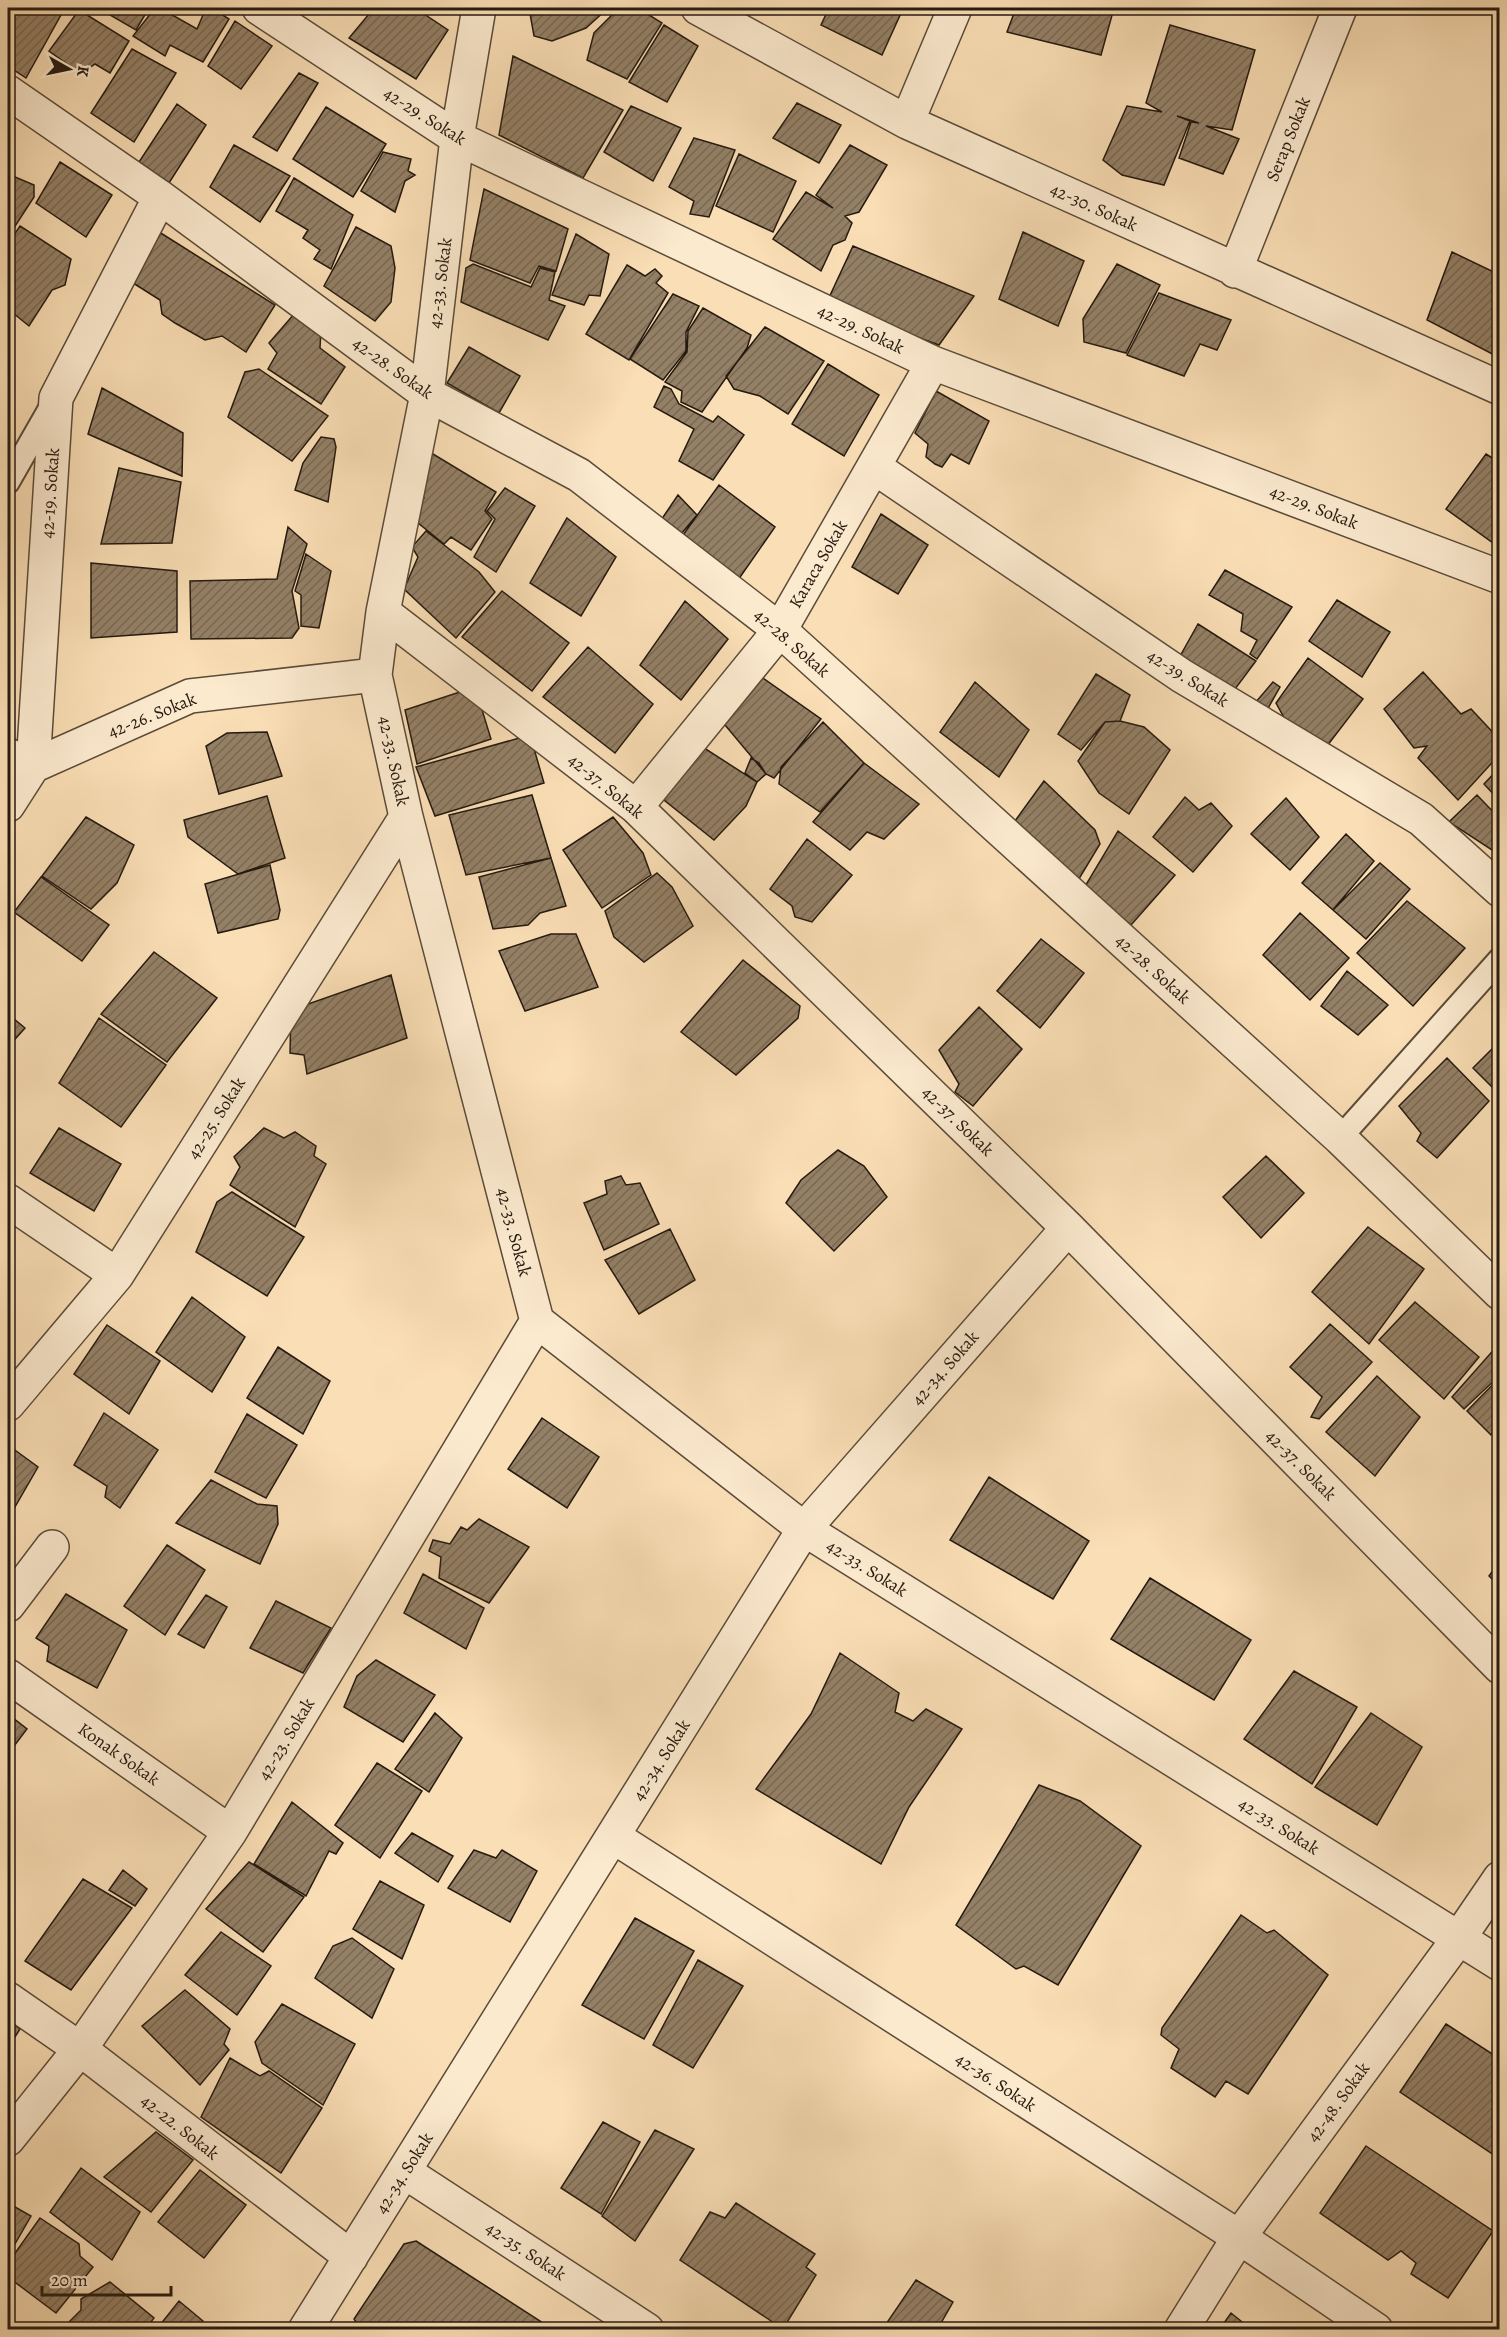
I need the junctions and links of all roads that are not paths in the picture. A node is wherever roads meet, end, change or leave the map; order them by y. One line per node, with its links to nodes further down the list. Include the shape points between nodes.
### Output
1 (259, 8): 8 (street, 42-29. Sokak)
2 (479, 8): 8 (street, 42-33. Sokak)
3 (698, 8): 7 (street, 42-30. Sokak)
4 (955, 8): 7 (street)
5 (1340, 8): 10 (street, Serap Sokak)
6 (8, 92): 9 (street, 42-28. Sokak)
7 (906, 122): 10 (street, 42-30. Sokak)
8 (456, 138): 11 (street, 42-29. Sokak); 13 (street, 42-33. Sokak)
9 (160, 197): 13 (street, 42-28. Sokak); 14 (street, 42-19. Sokak)
10 (1235, 272): 12 (street, 42-30. Sokak)
11 (933, 363): 15 (street, Karaca Sokak); 17 (street, 42-29. Sokak)
12 (1500, 388)
13 (427, 394): 18 (street, 42-33. Sokak); 19 (street, 42-28. Sokak, via 579,475)
14 (56, 398): 16 (lane); 21 (street, 42-19. Sokak)
15 (874, 467): 19 (street, Karaca Sokak); 25 (street, 42-39. Sokak, via 1182,675 1421,819)
16 (8, 482)
17 (1500, 578)
18 (383, 612): 20 (street, 42-33. Sokak); 23 (street, 42-37. Sokak)
19 (780, 630): 23 (street, Karaca Sokak); 27 (street, 42-28. Sokak)
20 (375, 675): 21 (street, 42-26. Sokak, via 190,696); 24 (street, 42-33. Sokak)
21 (20, 760): 22 (street, 42-19. Sokak)
22 (8, 805)
23 (636, 807): 29 (street, 42-37. Sokak)
24 (406, 818): 30 (street, 42-25. Sokak); 32 (street, 42-33. Sokak)
25 (1500, 890)
26 (1500, 959): 27 (lane)
27 (1340, 1138): 31 (street, 42-28. Sokak)
28 (8, 1201): 30 (street)
29 (1068, 1228): 34 (street, 42-34. Sokak); 37 (street, 42-37. Sokak)
30 (117, 1275): 33 (street, 42-25. Sokak)
31 (1500, 1293)
32 (537, 1321): 34 (street, 42-33. Sokak); 39 (street, 42-23. Sokak)
33 (8, 1404)
34 (804, 1529): 40 (street, 42-34. Sokak); 42 (street, 42-33. Sokak)
35 (52, 1547): 36 (street)
36 (8, 1605)
37 (1500, 1667)
38 (8, 1676): 39 (street, Konak Sokak)
39 (230, 1832): 45 (street, 42-23. Sokak)
40 (614, 1837): 47 (street, 42-34. Sokak); 48 (street, 42-36. Sokak)
41 (1500, 1878): 42 (street, 42-48. Sokak)
42 (1459, 1938): 43 (street, 42-33. Sokak); 48 (street, 42-48. Sokak)
43 (1500, 1964)
44 (8, 2000): 45 (street, 42-22. Sokak)
45 (80, 2049): 46 (street, 42-23. Sokak); 49 (street, 42-22. Sokak)
46 (8, 2139)
47 (405, 2172): 49 (street, 42-34. Sokak); 51 (street, 42-35. Sokak)
48 (1239, 2237): 52 (street, 42-48. Sokak); 53 (street, 42-36. Sokak)
49 (351, 2257): 50 (street, 42-34. Sokak)
50 (305, 2330)
51 (647, 2330)
52 (1181, 2330)
53 (1376, 2330)

